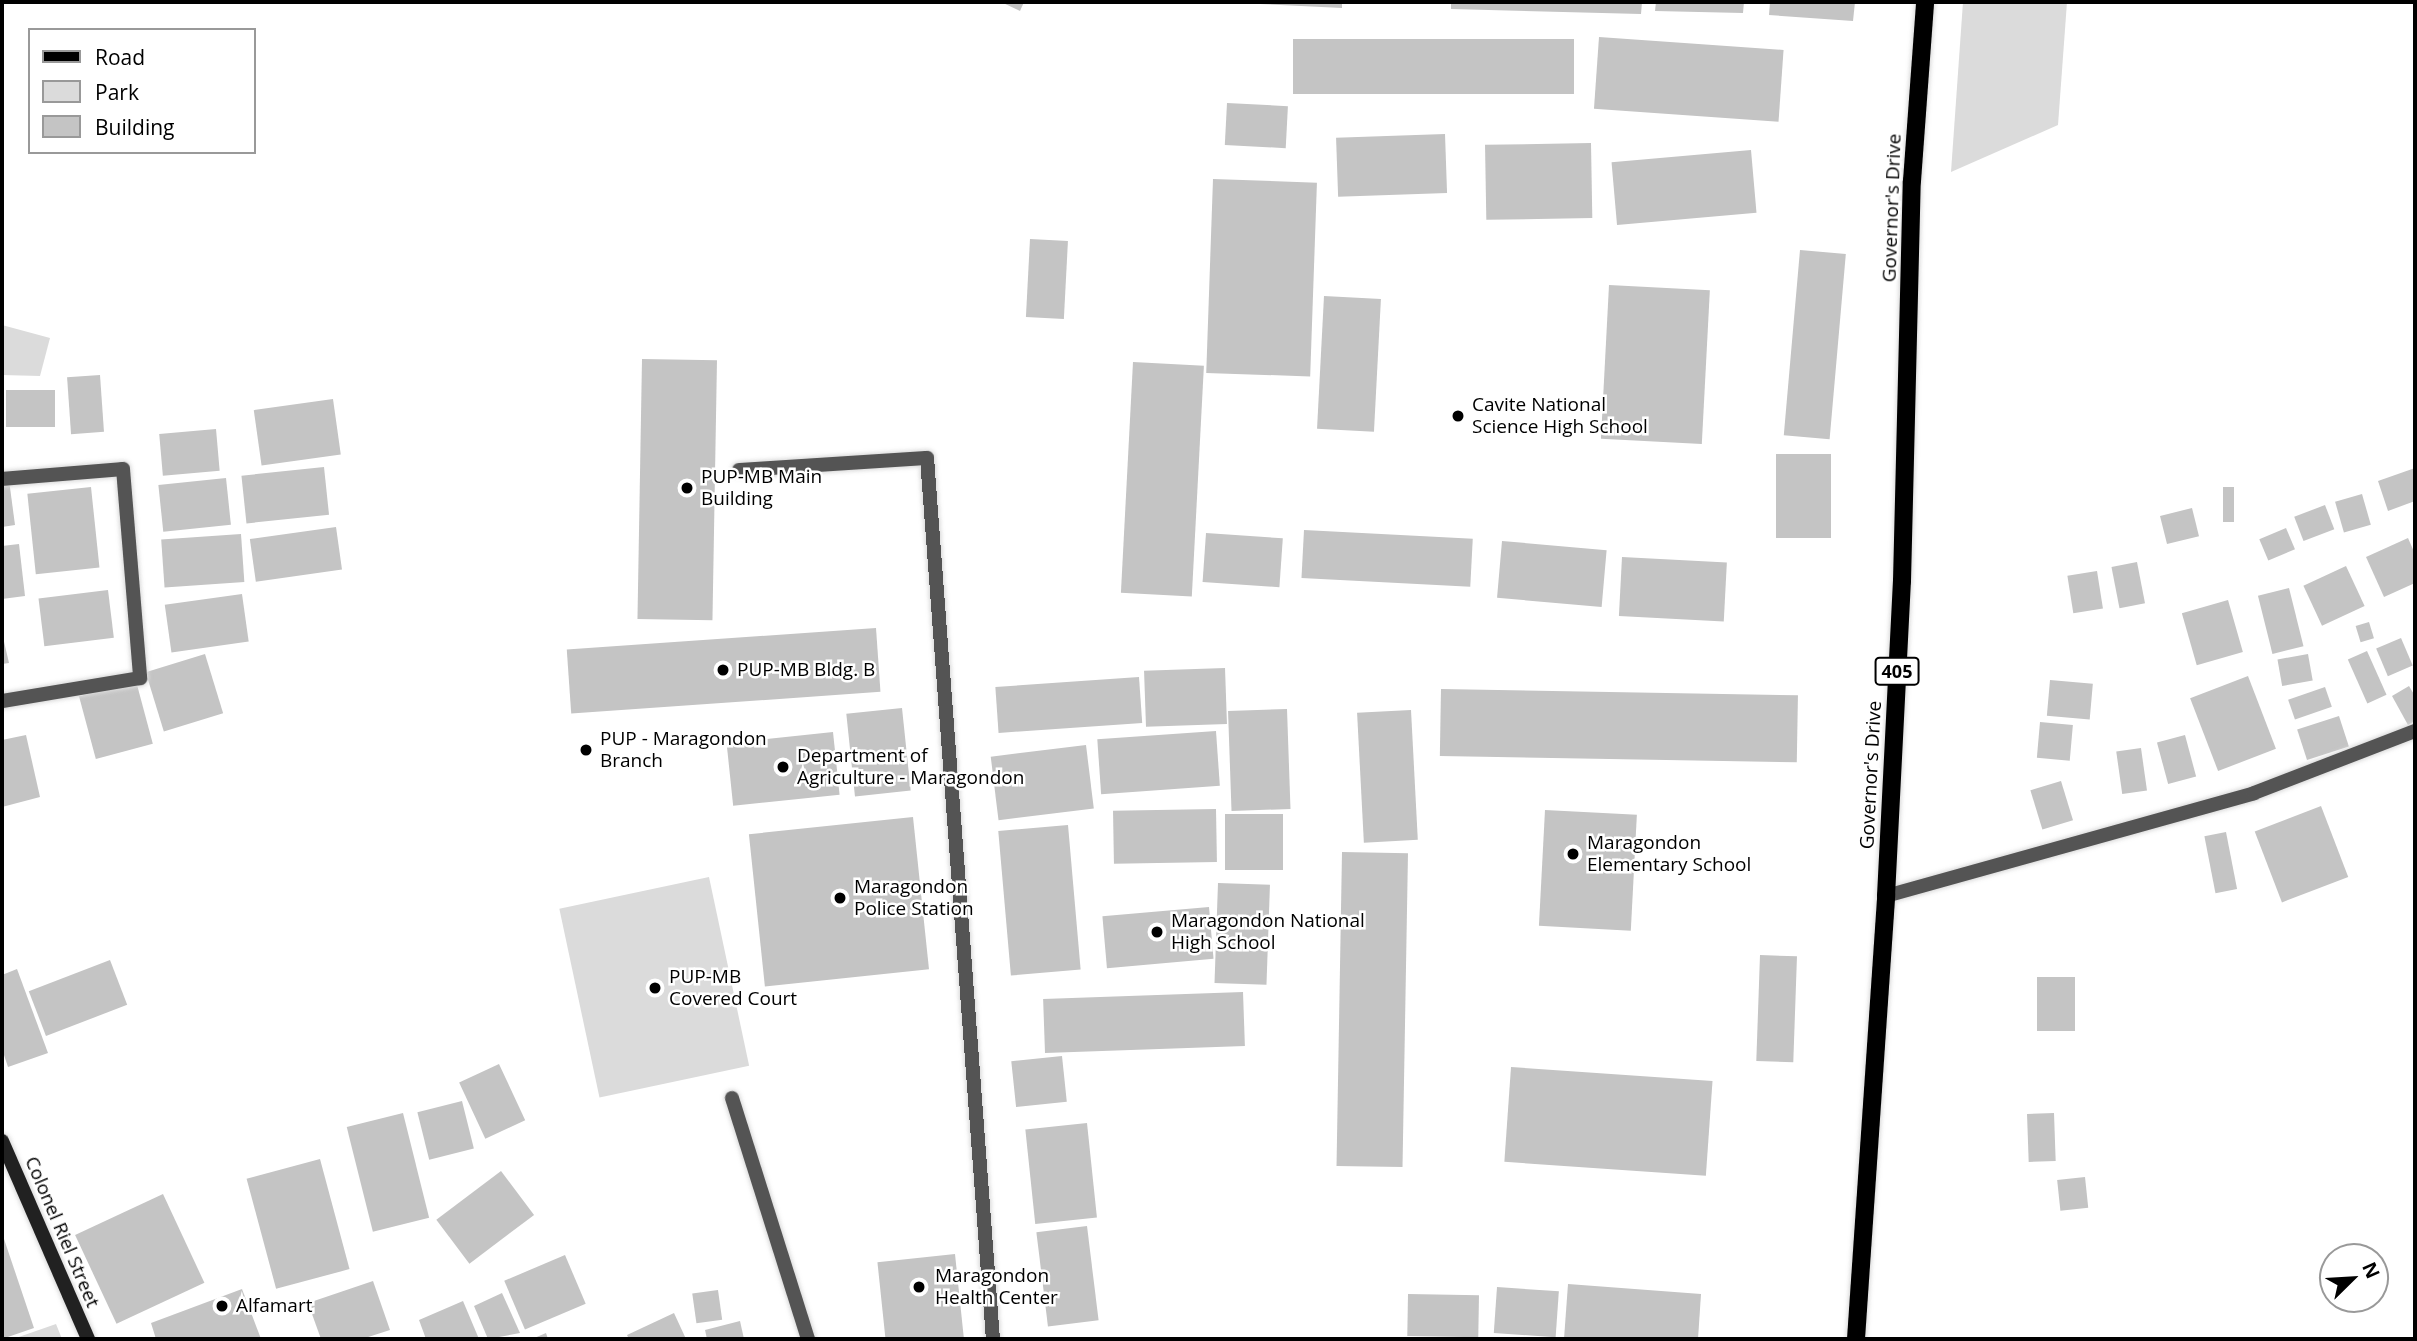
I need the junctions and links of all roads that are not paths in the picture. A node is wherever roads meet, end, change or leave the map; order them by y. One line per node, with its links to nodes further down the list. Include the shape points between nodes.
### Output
1 (1925, 2): 6 (main road, Governor's Drive / 405, via 1912,181 1902,581)
2 (739, 470): 11 (street, via 928,458)
3 (2, 479): 4 (street, via 123,469 140,678)
4 (2, 701)
5 (2415, 732): 6 (street, via 2254,793)
6 (1886, 896): 12 (main road, Governor's Drive / 405)
7 (732, 1098): 10 (street)
8 (2, 1141): 9 (street, Colonel Riel Street)
9 (88, 1339)
10 (808, 1339)
11 (993, 1339)
12 (1856, 1339)

